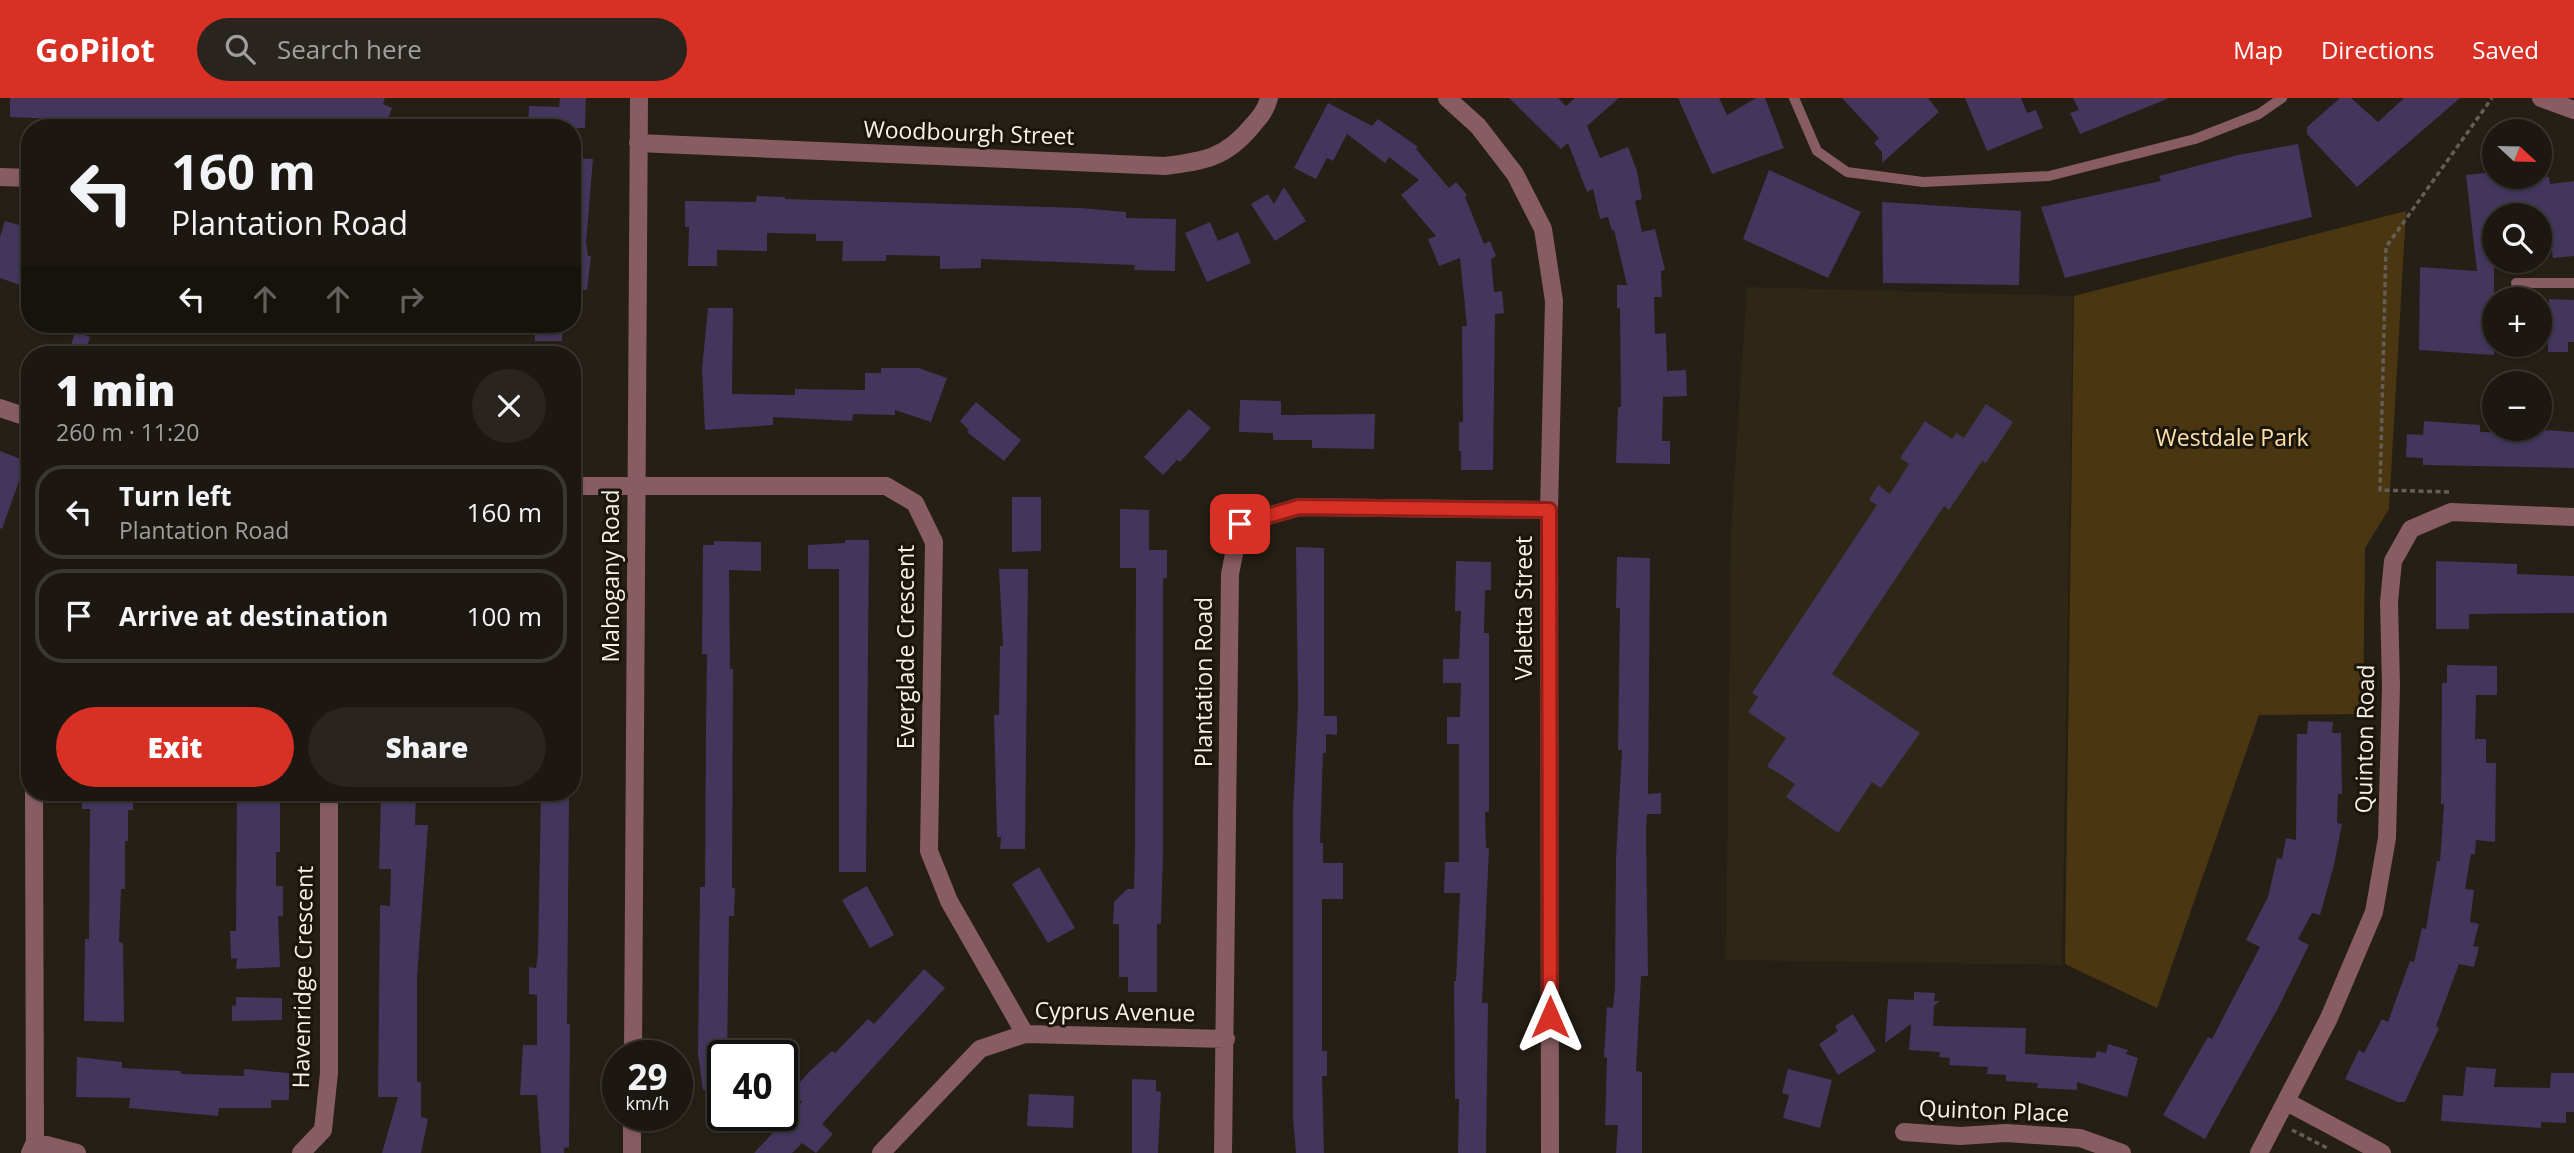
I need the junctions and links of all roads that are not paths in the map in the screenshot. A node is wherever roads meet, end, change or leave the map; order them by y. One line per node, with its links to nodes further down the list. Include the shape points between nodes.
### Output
1 (639, 98): 8 (street, Mahogany Road)
2 (1269, 98): 8 (street, Woodbourgh Street, via 1266,109 1237,145 1206,161 1165,166)
3 (1447, 98): 17 (street, Valetta Street, via 1478,126 1515,174 1543,229 1554,301)
4 (1794, 98): 5 (lane, via 1816,151 1847,172 1923,182 2049,176 2195,139 2259,114)
5 (2282, 98)
6 (2541, 98): 7 (street)
7 (2574, 110)
8 (638, 143): 15 (street, Mahogany Road)
9 (0, 177): 10 (street)
10 (21, 178)
11 (2574, 283): 12 (lane)
12 (2516, 284)
13 (0, 408): 14 (street)
14 (21, 415)
15 (636, 484): 16 (street, Everglade Crescent); 21 (street, Everglade Crescent, via 886,486 915,503 934,542 929,850 949,901); 23 (street, Mahogany Road)
16 (581, 486)
17 (1549, 510): 22 (street, Plantation Road, via 1299,507 1240,524 1230,574); 33 (street, Valetta Street)
18 (2574, 517): 24 (street, Quinton Road, via 2451,512 2411,529 2393,561 2387,838 2374,912 2353,967)
19 (34, 801): 27 (street)
20 (329, 801): 29 (street, Havenridge Crescent, via 329,1073 323,1130)
21 (1025, 1034): 22 (street, Cyprus Avenue); 31 (street, Cyprus Avenue, via 980,1049)
22 (1226, 1039): 32 (street, Plantation Road)
23 (633, 1040)
24 (2287, 1102): 35 (street, Quinton Road); 36 (street)
25 (632, 1131): 30 (street)
26 (1905, 1132): 34 (street, Quinton Place, via 2080,1138)
27 (33, 1148): 28 (street)
28 (77, 1153)
29 (301, 1153)
30 (632, 1153)
31 (881, 1153)
32 (1223, 1153)
33 (1550, 1153)
34 (2122, 1153)
35 (2259, 1153)
36 (2382, 1153)

